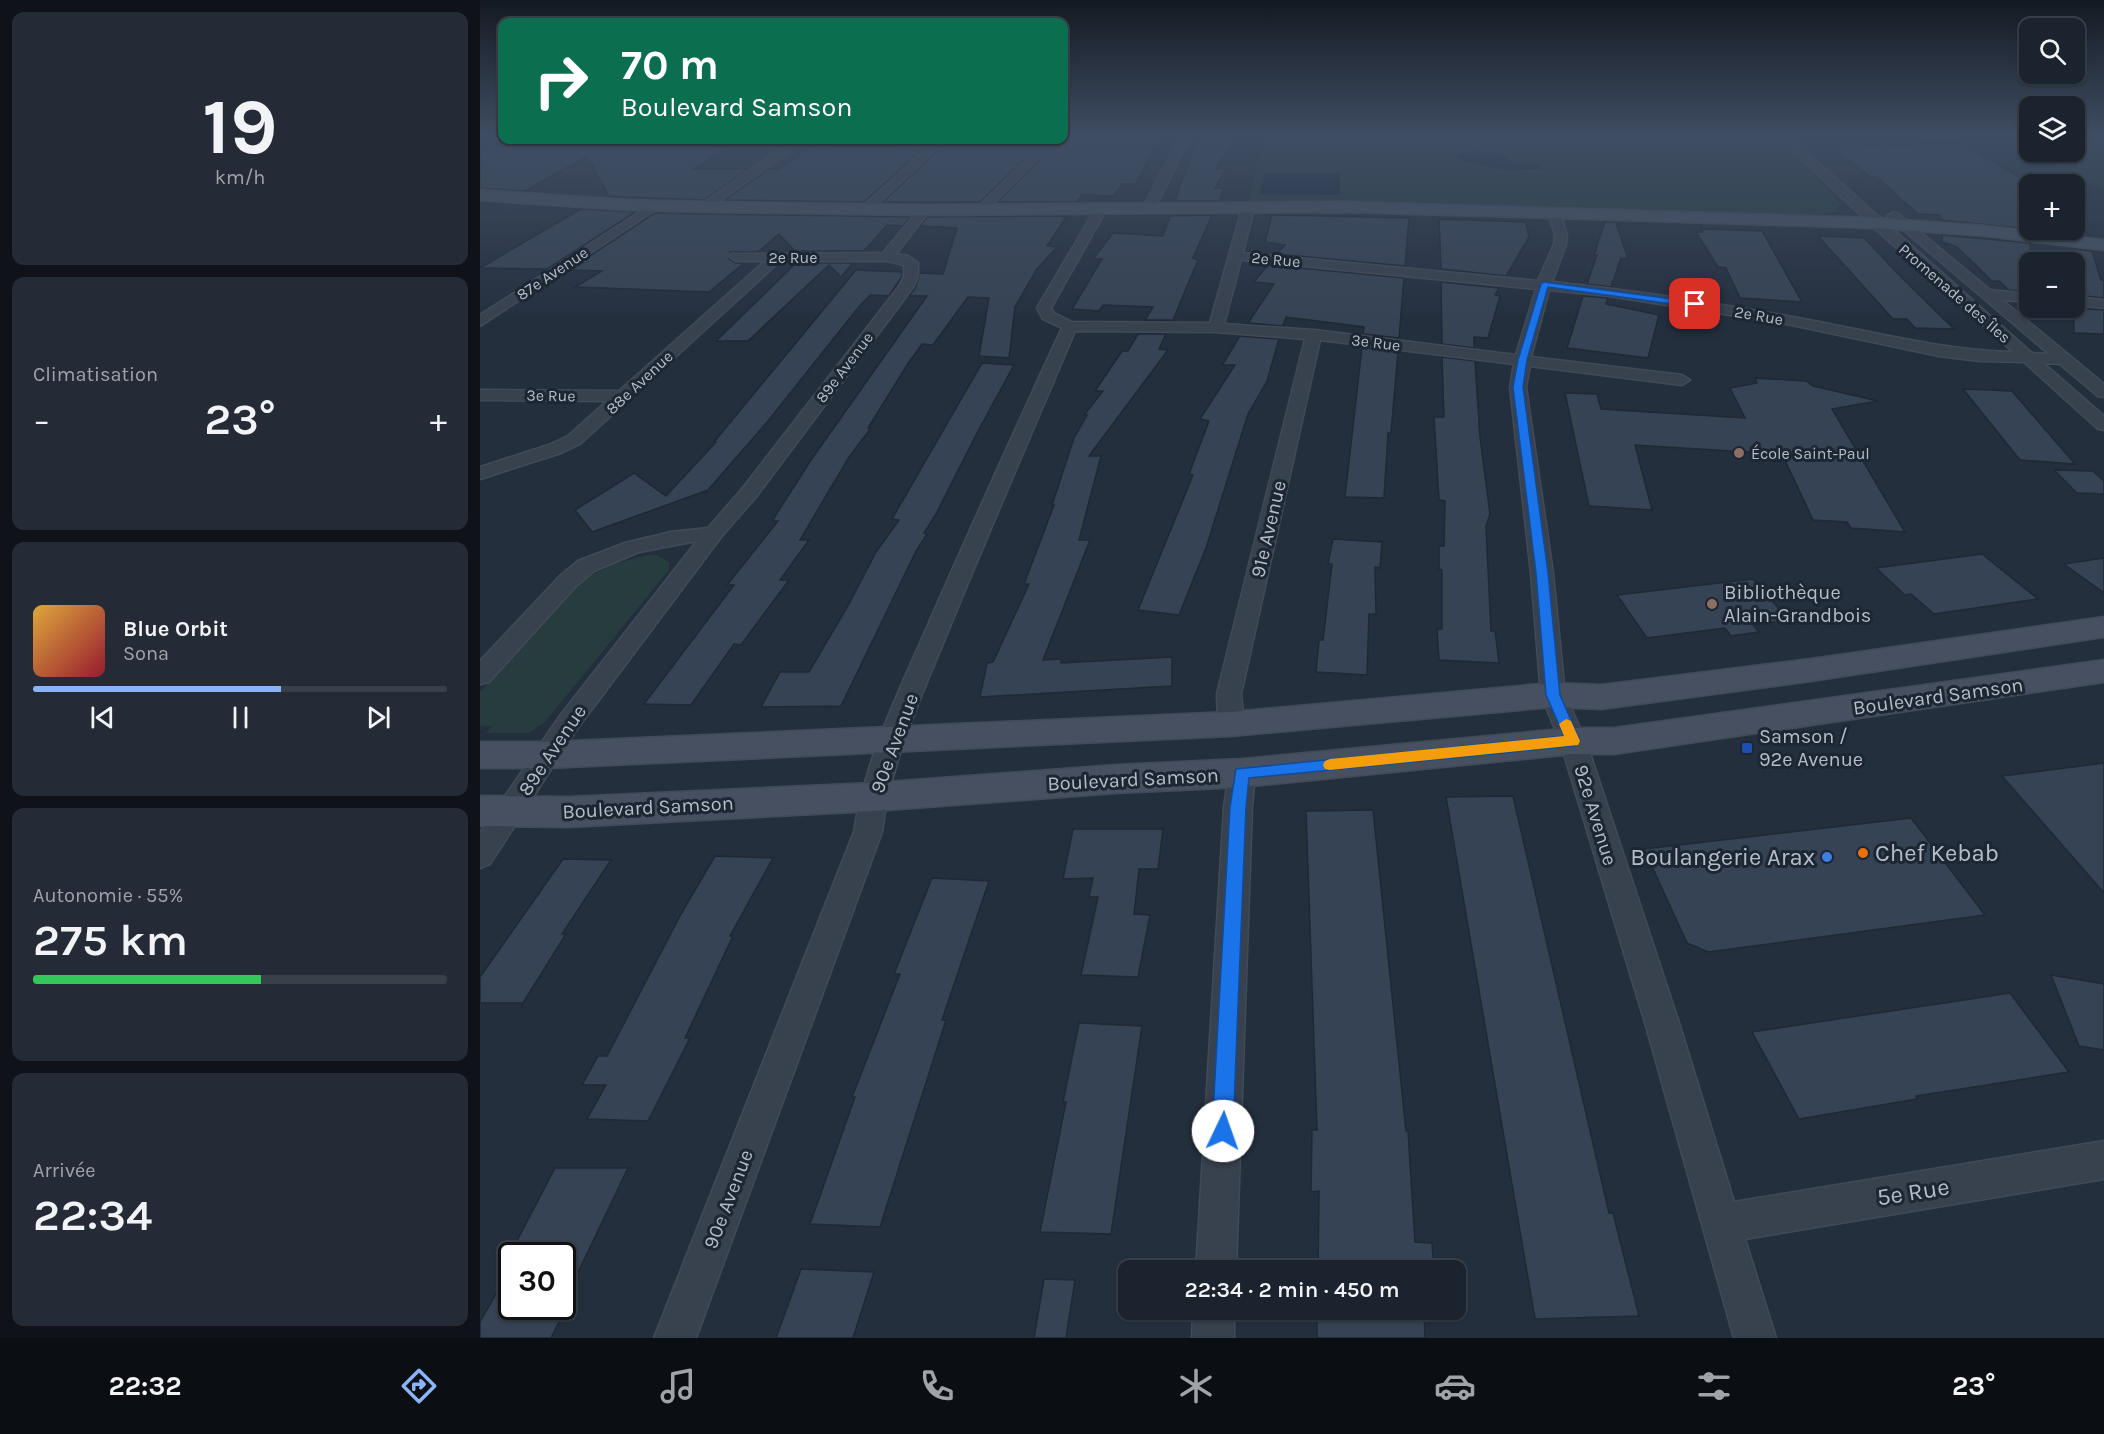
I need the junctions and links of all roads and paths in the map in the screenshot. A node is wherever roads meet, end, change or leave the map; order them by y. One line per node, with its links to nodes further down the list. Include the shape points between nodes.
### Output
1 (519, 197): 8 (street)
2 (718, 197): 10 (street)
3 (879, 197): 13 (street)
4 (993, 197): 11 (street)
5 (1154, 197): 16 (street)
6 (1848, 197): 7 (street, Promenade des Îles)
7 (1852, 201): 18 (street, via 1844,214); 19 (street, Promenade des Îles)
8 (654, 206): 10 (street); 31 (street, 87e Avenue)
9 (1881, 206): 20 (street, Promenade des Îles)
10 (704, 207): 13 (street)
11 (982, 209): 14 (street); 15 (street)
12 (1248, 209): 16 (street); 17 (street, via 1346,207); 22 (street)
13 (865, 210): 14 (street)
14 (924, 210): 25 (street)
15 (1100, 210): 16 (street); 32 (street, via 1044,308 1048,316)
16 (1148, 210)
17 (1554, 213): 18 (street); 26 (street, 92e Avenue, via 1560,244)
18 (1812, 221): 19 (street)
19 (1876, 223): 20 (street); 35 (street, Promenade des Îles)
20 (1902, 225): 21 (street); 27 (street, Promenade des Îles)
21 (2104, 245)
22 (1235, 256): 26 (street, 2e Rue); 33 (street)
23 (736, 257): 24 (street, 2e Rue)
24 (777, 257): 25 (street, 2e Rue); 41 (street, 88e Avenue)
25 (887, 257): 44 (street, 89e Avenue, via 911,263 907,286)
26 (1544, 284): 35 (street, 2e Rue, via 1695,304 1939,351); 37 (street, 92e Avenue)
27 (1987, 294): 28 (street); 36 (street, Promenade des Îles)
28 (2019, 296)
29 (2085, 303): 30 (street)
30 (2100, 305)
31 (480, 322)
32 (1070, 326): 33 (street, 3e Rue); 50 (street, 90e Avenue)
33 (1216, 328): 34 (street, 3e Rue)
34 (1314, 335): 37 (street, 3e Rue); 49 (street, 91e Avenue, via 1228,694)
35 (2030, 358): 36 (street); 42 (street, Promenade des Îles)
36 (2064, 359): 39 (street, Promenade des Îles)
37 (1522, 360): 38 (street, 3e Rue); 48 (street, 92e Avenue, via 1518,387)
38 (1682, 380)
39 (2104, 392)
40 (480, 395): 41 (street, 3e Rue)
41 (622, 396): 43 (street, 88e Avenue, via 574,440)
42 (2104, 425)
43 (480, 473)
44 (714, 533): 47 (street, via 632,547 586,566 568,580); 53 (street, 89e Avenue, via 568,723)
45 (2104, 627): 48 (street, via 1601,697)
46 (2104, 671): 51 (street, Boulevard Samson, via 1614,741)
47 (480, 676)
48 (1553, 695): 49 (street); 51 (street, 92e Avenue)
49 (1231, 724): 50 (street)
50 (891, 740): 53 (street); 55 (street, 90e Avenue)
51 (1573, 741): 54 (street, Boulevard Samson); 59 (street, 92e Avenue)
52 (480, 755): 53 (street)
53 (548, 755): 56 (street, 89e Avenue)
54 (1242, 773): 55 (street, Boulevard Samson); 60 (street)
55 (873, 796): 56 (street, Boulevard Samson, via 580,811); 62 (street, 90e Avenue, via 868,832)
56 (495, 811): 57 (street, 89e Avenue)
57 (480, 856)
58 (2104, 1160): 59 (street, 5e Rue)
59 (1722, 1223): 64 (street, 92e Avenue)
60 (1216, 1260)
61 (1214, 1320): 63 (street)
62 (675, 1338)
63 (1213, 1338)
64 (1755, 1338)

